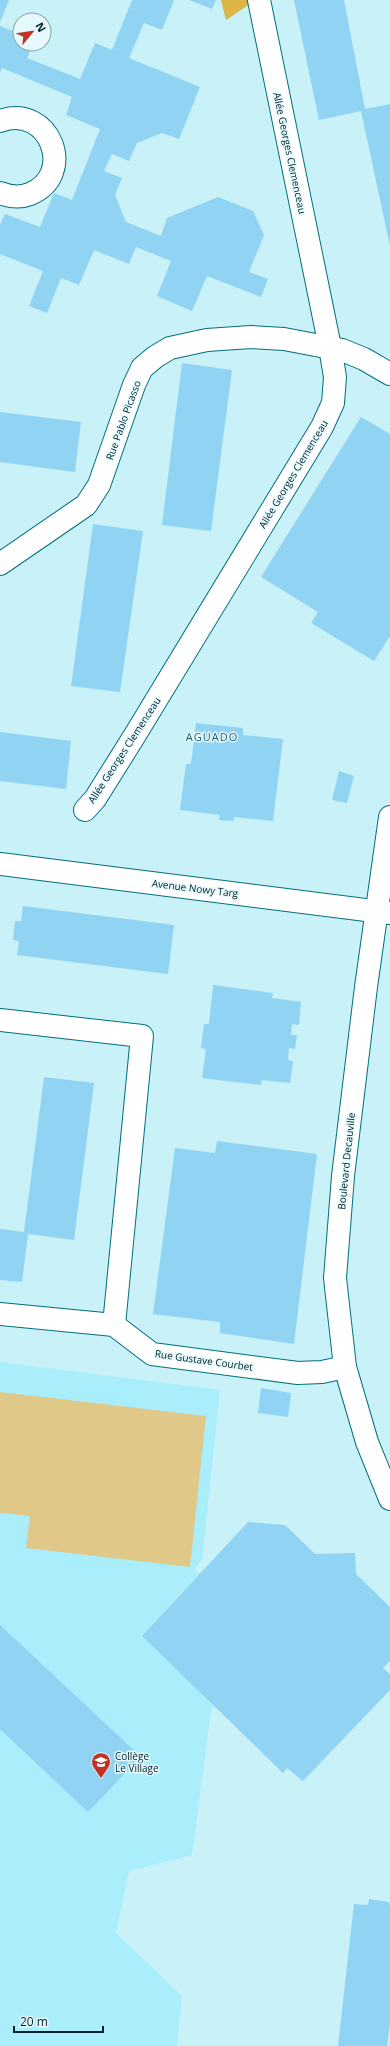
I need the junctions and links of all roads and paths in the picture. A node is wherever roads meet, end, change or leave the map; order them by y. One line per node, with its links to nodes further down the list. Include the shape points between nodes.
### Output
1 (258, 0): 4 (street, Allée Georges Clemenceau)
2 (0, 121): 3 (street, via 15,118 38,125 49,136 55,159 51,175 34,192 19,196)
3 (0, 193)
4 (330, 347): 5 (street, Rue Pablo Picasso, via 364,359); 6 (street, Rue Pablo Picasso, via 284,339 207,340 170,348 155,357 142,368 134,385 100,485 86,505); 7 (street, Allée Georges Clemenceau, via 335,377 333,403 322,427 136,735 95,799)
5 (390, 374)
6 (0, 564)
7 (85, 810)
8 (390, 816): 10 (street, Boulevard Decauville)
9 (0, 864): 10 (street, Avenue Nowy Targ)
10 (383, 912): 14 (street, Boulevard Decauville, via 344,1176 335,1278)
11 (0, 1020): 13 (street, via 142,1036)
12 (0, 1314): 13 (street)
13 (114, 1325): 14 (street, Rue Gustave Courbet, via 152,1354 298,1373)
14 (345, 1368): 15 (street, Boulevard Decauville, via 367,1442)
15 (390, 1499)

